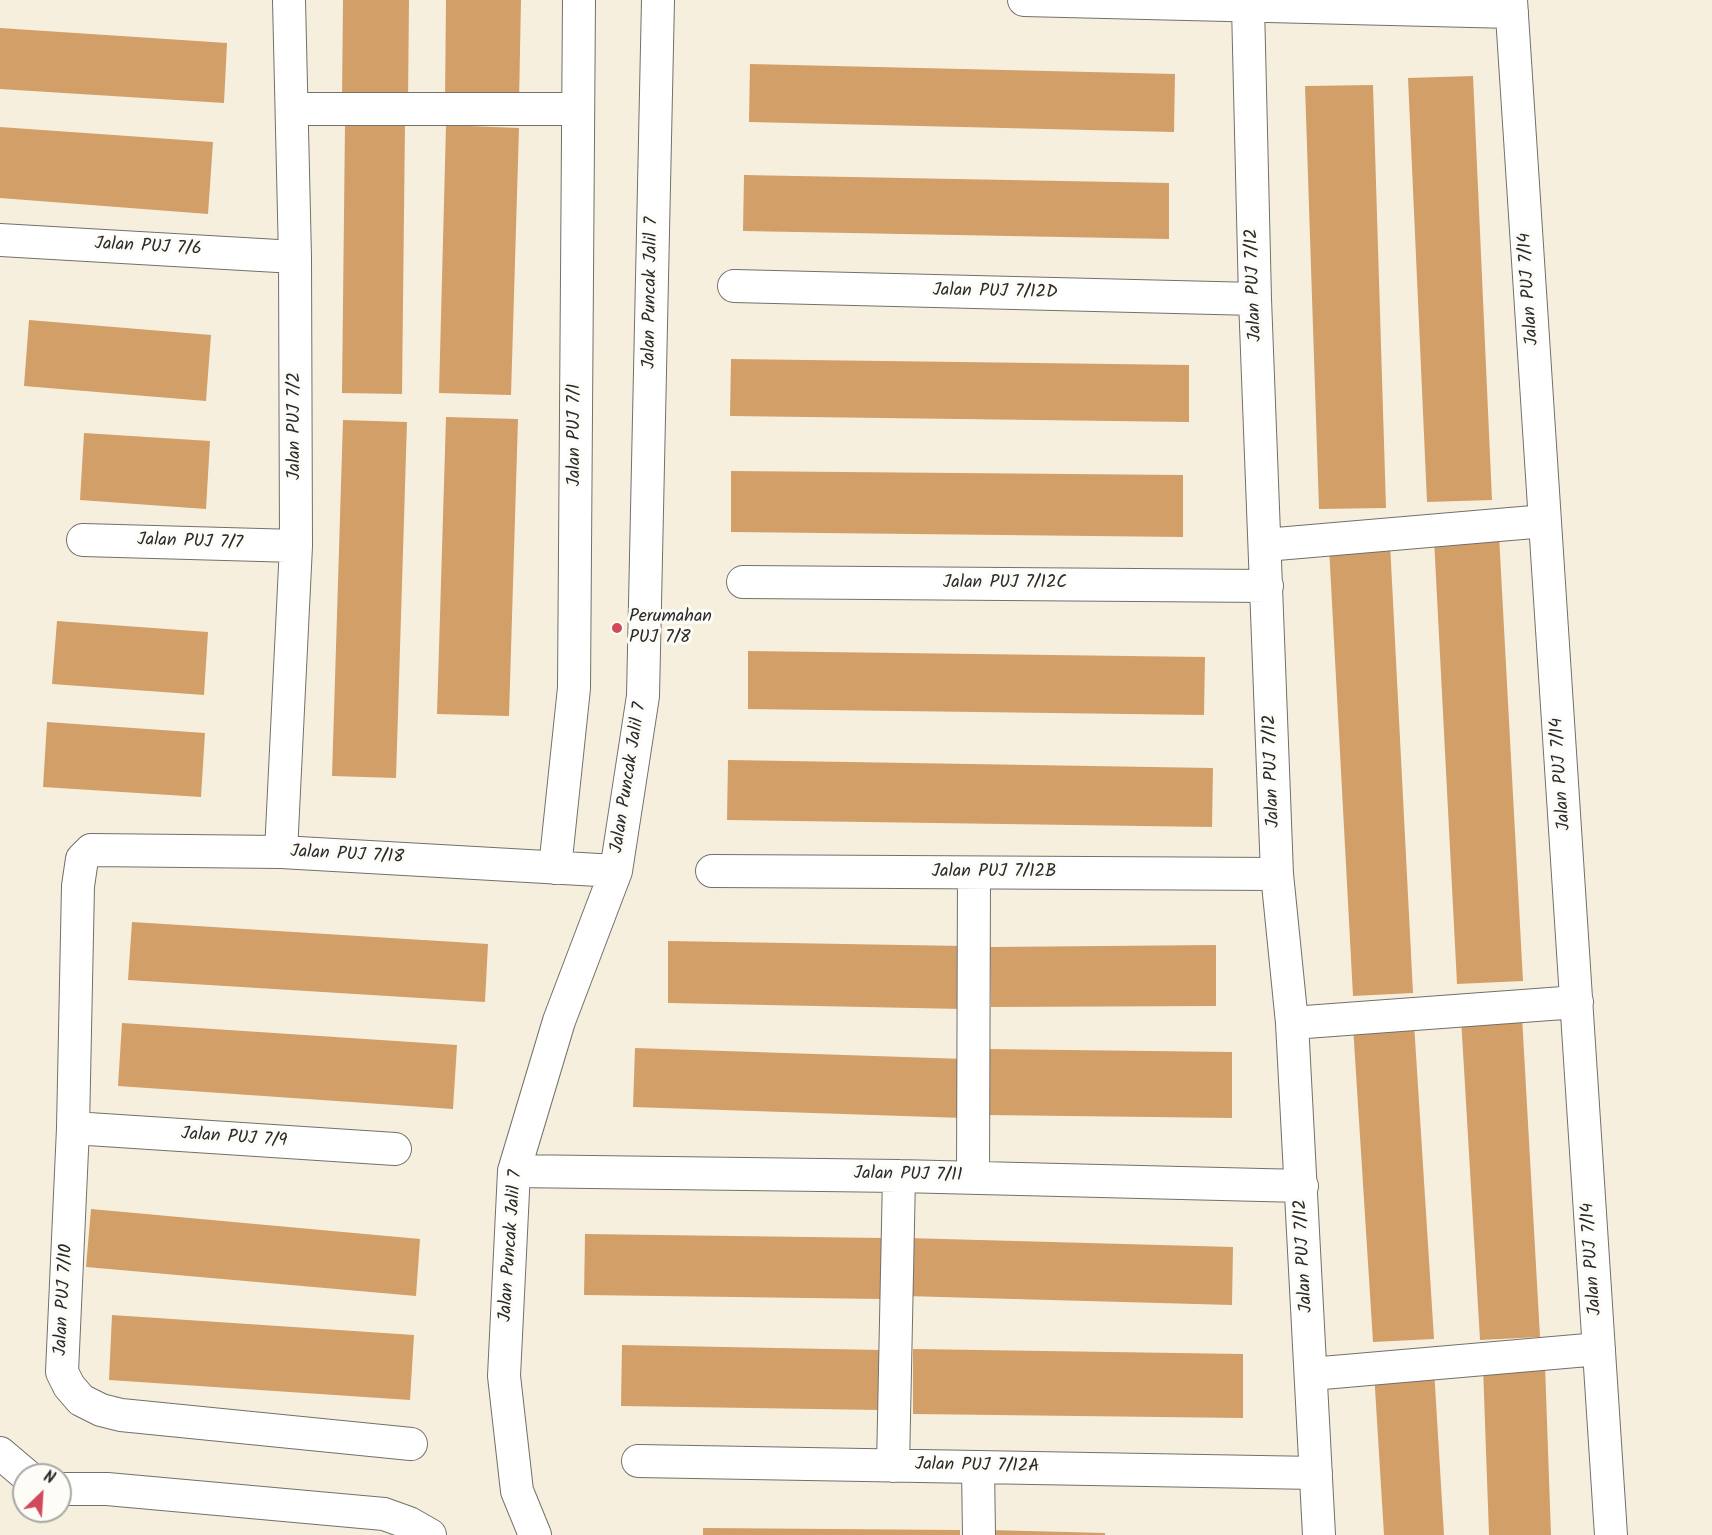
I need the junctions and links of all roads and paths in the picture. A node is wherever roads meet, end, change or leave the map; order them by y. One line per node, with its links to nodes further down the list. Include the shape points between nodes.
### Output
1 (289, 0): 8 (street, Jalan PUJ 7/2)
2 (579, 0): 9 (street, Jalan PUJ 7/1)
3 (658, 0): 23 (street, Jalan Puncak Jalil 7, via 643,696)
4 (1024, 0): 5 (street)
5 (1070, 1): 6 (street)
6 (1248, 6): 7 (street); 13 (street, Jalan PUJ 7/12)
7 (1512, 6): 14 (street, Jalan PUJ 7/14)
8 (292, 109): 9 (street); 11 (street, Jalan PUJ 7/2)
9 (578, 109): 22 (street, Jalan PUJ 7/1, via 574,688)
10 (0, 240): 11 (street, Jalan PUJ 7/6)
11 (295, 257): 17 (street, Jalan PUJ 7/2)
12 (734, 286): 13 (street, Jalan PUJ 7/12D)
13 (1255, 299): 16 (street, Jalan PUJ 7/12)
14 (1545, 521): 16 (street); 27 (street, Jalan PUJ 7/14)
15 (83, 540): 17 (street, Jalan PUJ 7/7)
16 (1265, 545): 19 (street, Jalan PUJ 7/12)
17 (296, 546): 20 (street, Jalan PUJ 7/2)
18 (742, 582): 19 (street, Jalan PUJ 7/12C)
19 (1267, 586): 26 (street, Jalan PUJ 7/12)
20 (281, 852): 21 (street, Jalan PUJ 7/18, via 91,850); 22 (street, Jalan PUJ 7/18)
21 (82, 859): 29 (street, Jalan PUJ 7/10, via 78,886)
22 (555, 868): 23 (street, Jalan PUJ 7/18)
23 (616, 871): 31 (street, Jalan Puncak Jalil 7, via 559,1021)
24 (712, 871): 25 (street, Jalan PUJ 7/12B)
25 (974, 873): 26 (street, Jalan PUJ 7/12B); 33 (street)
26 (1277, 874): 28 (street, Jalan PUJ 7/12)
27 (1577, 1002): 28 (street); 35 (street, Jalan PUJ 7/14)
28 (1292, 1023): 34 (street, Jalan PUJ 7/12)
29 (73, 1128): 30 (street, Jalan PUJ 7/9); 37 (street, Jalan PUJ 7/10, via 62,1372 81,1400 121,1415)
30 (395, 1149)
31 (514, 1172): 32 (street, Jalan PUJ 7/11); 46 (street, Jalan Puncak Jalil 7, via 504,1376 517,1491)
32 (899, 1176): 33 (street, Jalan PUJ 7/11); 41 (street)
33 (974, 1178): 34 (street, Jalan PUJ 7/11)
34 (1302, 1186): 36 (street, Jalan PUJ 7/12)
35 (1599, 1349): 36 (street); 49 (street, Jalan PUJ 7/14)
36 (1311, 1374): 43 (street, Jalan PUJ 7/12)
37 (411, 1444)
38 (0, 1453): 40 (street)
39 (638, 1461): 41 (street, Jalan PUJ 7/12A)
40 (12, 1463)
41 (893, 1466): 42 (street, Jalan PUJ 7/12A)
42 (978, 1467): 43 (street, Jalan PUJ 7/12A); 47 (street)
43 (1316, 1473): 48 (street, Jalan PUJ 7/12)
44 (72, 1489): 45 (street, via 107,1488 384,1514 409,1522)
45 (430, 1535)
46 (535, 1535)
47 (979, 1535)
48 (1319, 1535)
49 (1611, 1535)

